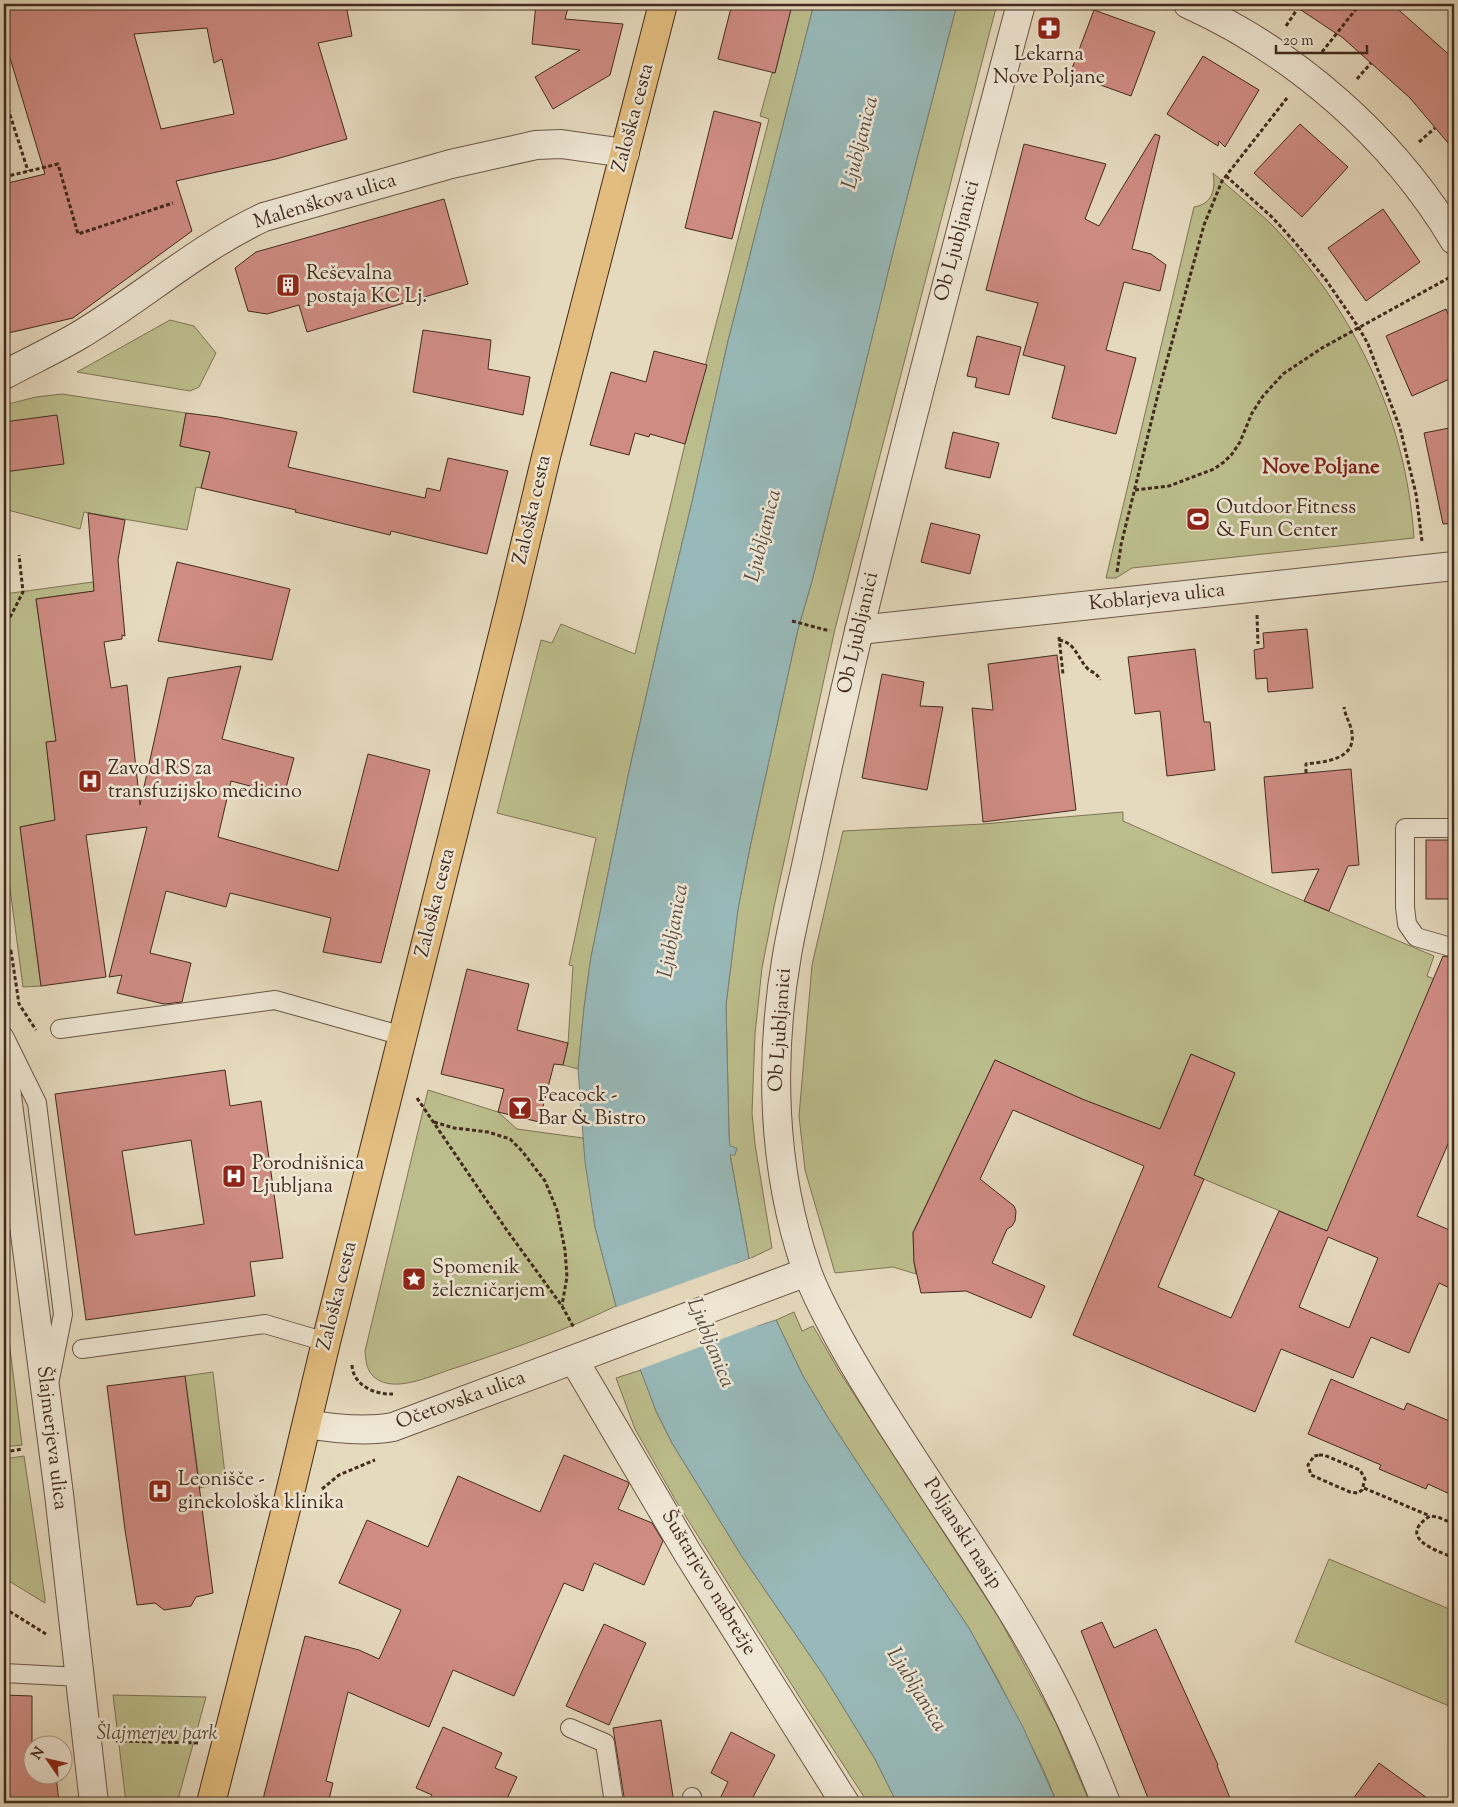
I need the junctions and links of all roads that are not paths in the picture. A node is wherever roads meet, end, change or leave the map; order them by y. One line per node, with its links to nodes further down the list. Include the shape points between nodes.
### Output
1 (663, 4): 4 (main road, Zaloška cesta)
2 (1021, 4): 8 (street, Ob Ljubljanici)
3 (1188, 4): 5 (street, via 1270,50 1344,108 1396,161)
4 (625, 153): 6 (street, Malenškova ulica, via 561,144 536,145 451,164 264,217 205,250 78,336); 13 (main road, Zaloška cesta)
5 (1454, 240)
6 (4, 375)
7 (1454, 566): 8 (street, Koblarjeva ulica, via 1055,609)
8 (858, 634): 15 (street, Ob Ljubljanici, via 787,954 779,1016 776,1085 782,1166)
9 (1454, 828): 10 (lane, via 1405,828 1407,924 1416,937)
10 (1454, 948)
11 (60, 1029): 13 (lane, via 275,1000)
12 (4, 1036): 19 (lane, via 37,1103 60,1295 62,1321)
13 (403, 1036): 16 (main road, Zaloška cesta)
14 (4, 1073): 19 (street, Šlajmerjeva ulica)
15 (807, 1272): 18 (street, Očetovska ulica); 28 (street, Poljanski nasip, via 828,1318 882,1412 1033,1646 1063,1704)
16 (326, 1342): 17 (lane, via 265,1324); 20 (main road, Zaloška cesta)
17 (82, 1348)
18 (574, 1360): 20 (street, Očetovska ulica, via 393,1427 336,1429); 27 (street, Šuštarjevo nabrežje, via 688,1552)
19 (46, 1397): 21 (street, Šlajmerjeva ulica)
20 (307, 1424): 25 (main road, Zaloška cesta)
21 (79, 1666): 22 (lane); 24 (street, Šlajmerjeva ulica)
22 (4, 1673)
23 (570, 1728): 26 (lane, via 605,1743)
24 (94, 1803)
25 (211, 1803)
26 (614, 1803)
27 (845, 1803)
28 (1106, 1803)

